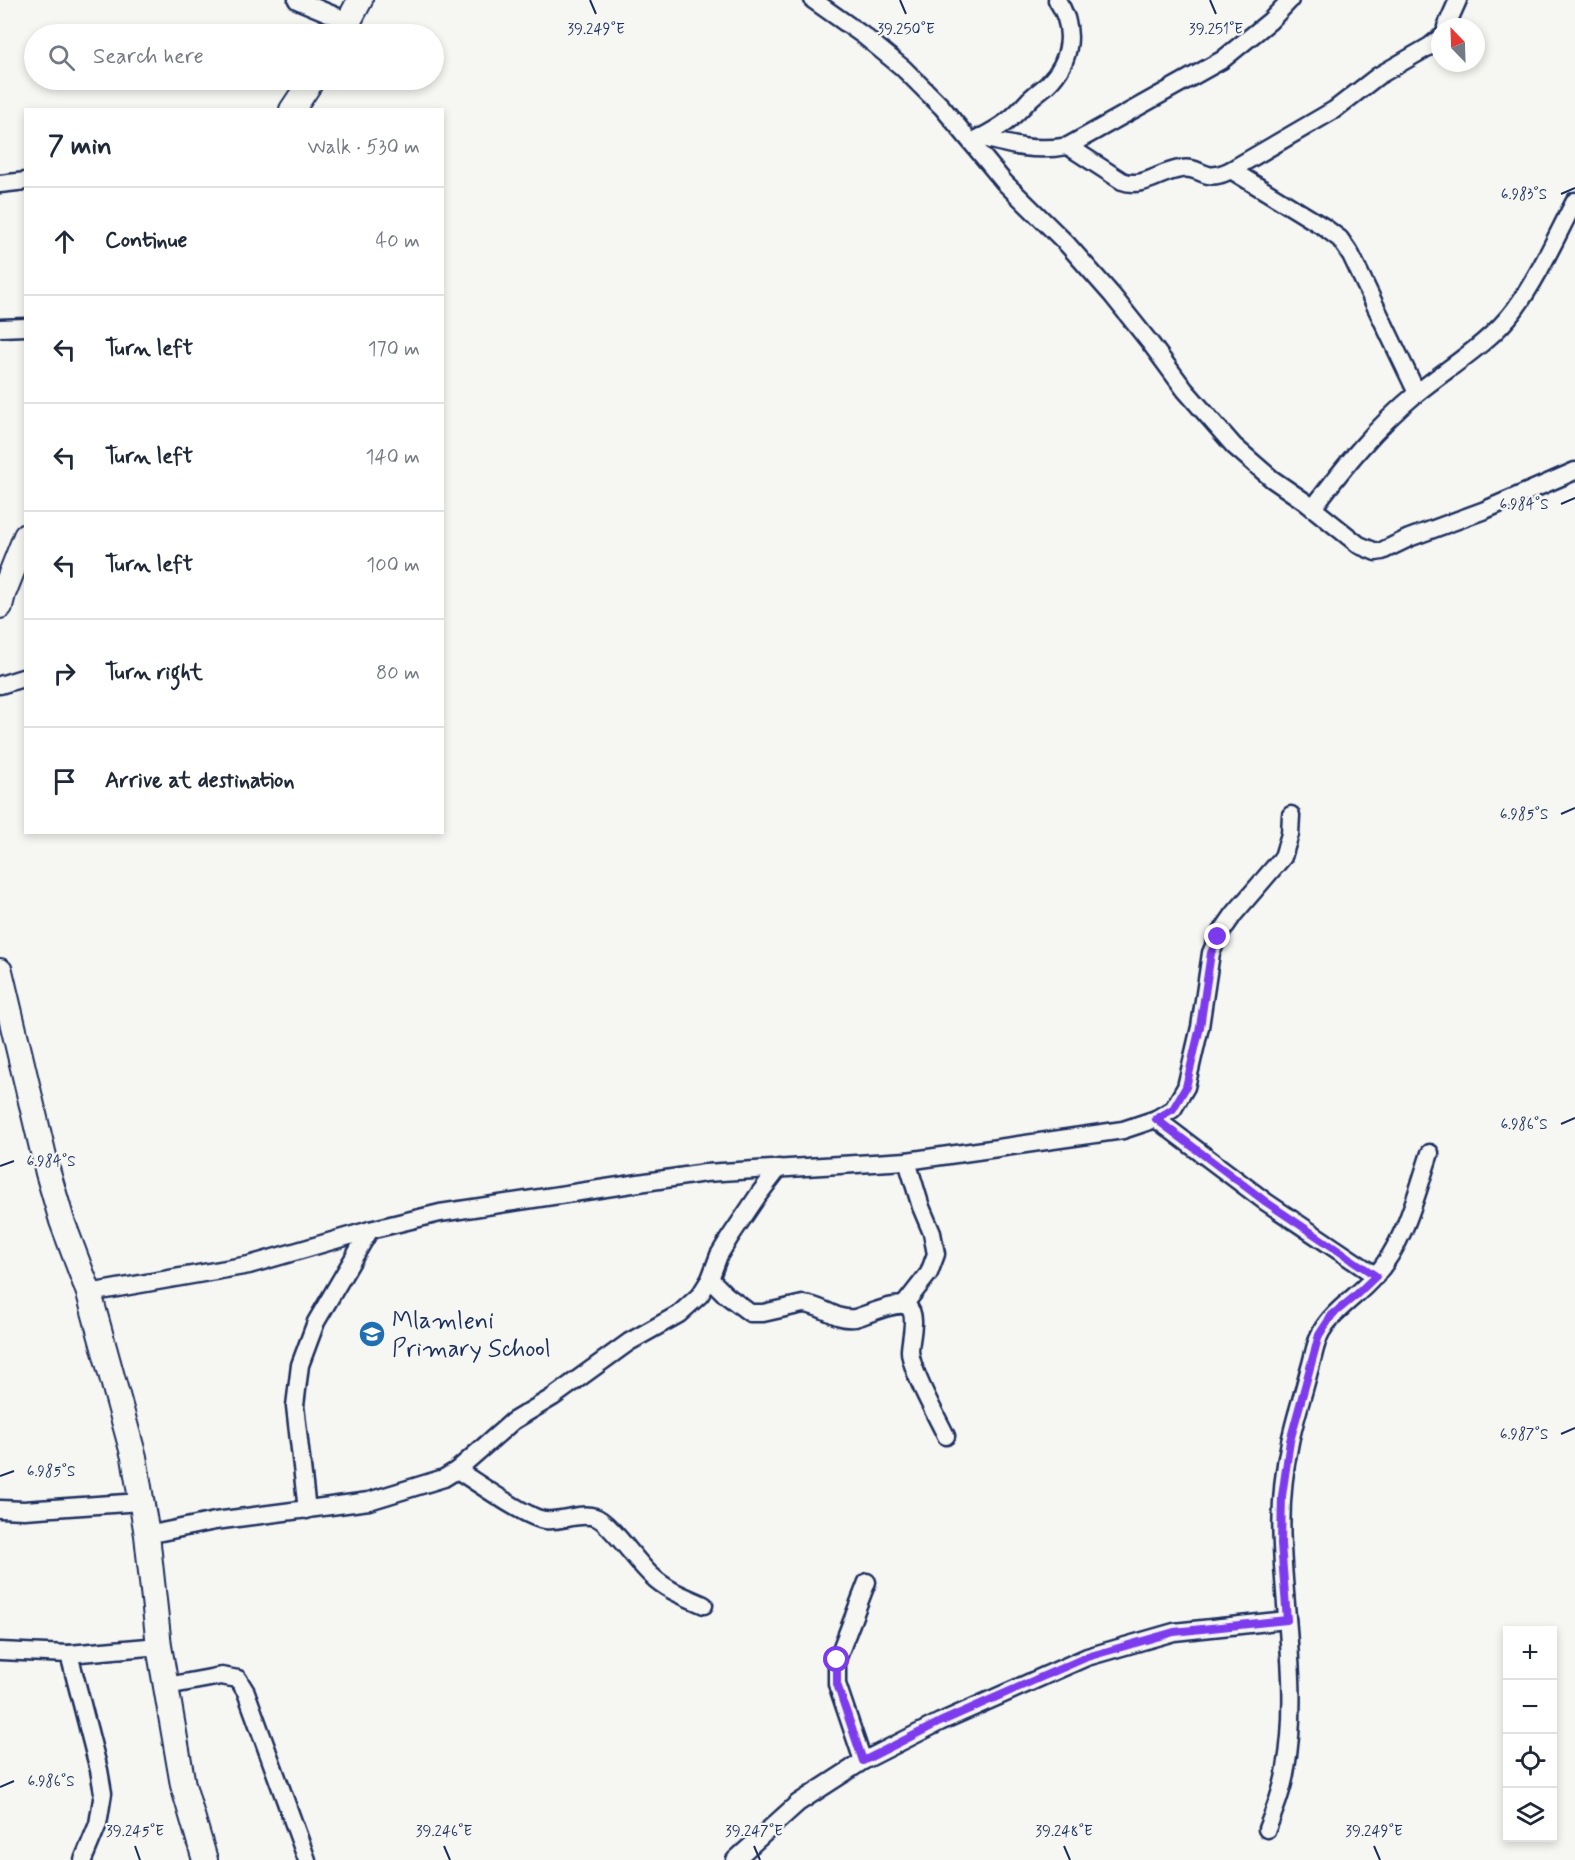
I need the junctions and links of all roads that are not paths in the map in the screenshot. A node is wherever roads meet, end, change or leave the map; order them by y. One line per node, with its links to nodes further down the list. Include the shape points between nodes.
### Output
1 (297, 0): 8 (street)
2 (360, 0): 9 (main road)
3 (813, 0): 13 (street, via 903,68)
4 (1057, 0): 13 (street, via 1069,21 1070,32 1059,70 1011,120)
5 (1290, 0): 14 (street, via 1222,60)
6 (1458, 0): 7 (street)
7 (1450, 18)
8 (339, 24)
9 (348, 24)
10 (1431, 45): 15 (street, via 1378,76 1334,110)
11 (305, 90): 12 (main road)
12 (293, 108)
13 (976, 140): 14 (street, via 1043,150); 23 (street, via 1004,182 1112,295 1221,432 1266,474)
14 (1068, 146): 15 (street, via 1132,184 1182,168 1193,168 1209,176)
15 (1231, 170): 21 (street, via 1340,240 1351,255)
16 (24, 181): 17 (street)
17 (0, 184)
18 (1575, 201): 21 (street, via 1514,310 1485,340)
19 (24, 327): 20 (street)
20 (0, 328)
21 (1417, 393): 23 (street, via 1376,430)
22 (1575, 471): 23 (street, via 1376,552 1359,545)
23 (1313, 508)
24 (24, 541): 25 (main road)
25 (0, 606)
26 (24, 678): 27 (street)
27 (0, 685)
28 (1291, 815): 30 (street, via 1283,857 1248,895 1218,937 1211,953 1186,1087 1173,1109)
29 (0, 971): 37 (main road, via 48,1173)
30 (1156, 1119): 32 (street, via 1123,1130); 35 (street, via 1290,1219)
31 (1430, 1154): 35 (street, via 1414,1207)
32 (907, 1161): 33 (street); 38 (street, via 936,1254 929,1273)
33 (779, 1168): 34 (street, via 705,1173 440,1213); 36 (street, via 730,1237)
34 (370, 1230): 37 (street, via 249,1265); 43 (street, via 316,1322 300,1365 295,1406)
35 (1376, 1276): 47 (street, via 1332,1315 1319,1335 1290,1441 1282,1496)
36 (710, 1279): 38 (street, via 741,1307 756,1314 803,1304 852,1318); 40 (street, via 700,1295 679,1314 629,1342 513,1421)
37 (89, 1293): 41 (main road, via 134,1457)
38 (904, 1305): 39 (street, via 912,1314 912,1361)
39 (946, 1436)
40 (458, 1470): 43 (street, via 444,1479 369,1501); 46 (street, via 542,1520 596,1517 653,1578 673,1592)
41 (141, 1502): 42 (street); 44 (main road)
42 (0, 1509)
43 (307, 1510): 44 (street, via 215,1521)
44 (147, 1535): 48 (main road)
45 (867, 1582): 52 (street, via 837,1660 837,1684)
46 (704, 1605)
47 (1287, 1620): 52 (street, via 1174,1632 1087,1657); 53 (street, via 1290,1736 1280,1794)
48 (159, 1646): 50 (street); 51 (main road)
49 (0, 1651): 50 (street)
50 (69, 1654): 54 (street, via 103,1793 98,1824)
51 (167, 1686): 55 (main road, via 183,1785); 56 (street, via 221,1676 238,1680 246,1692)
52 (863, 1761): 57 (street, via 798,1803)
53 (1267, 1829)
54 (83, 1860)
55 (205, 1860)
56 (307, 1860)
57 (735, 1860)

